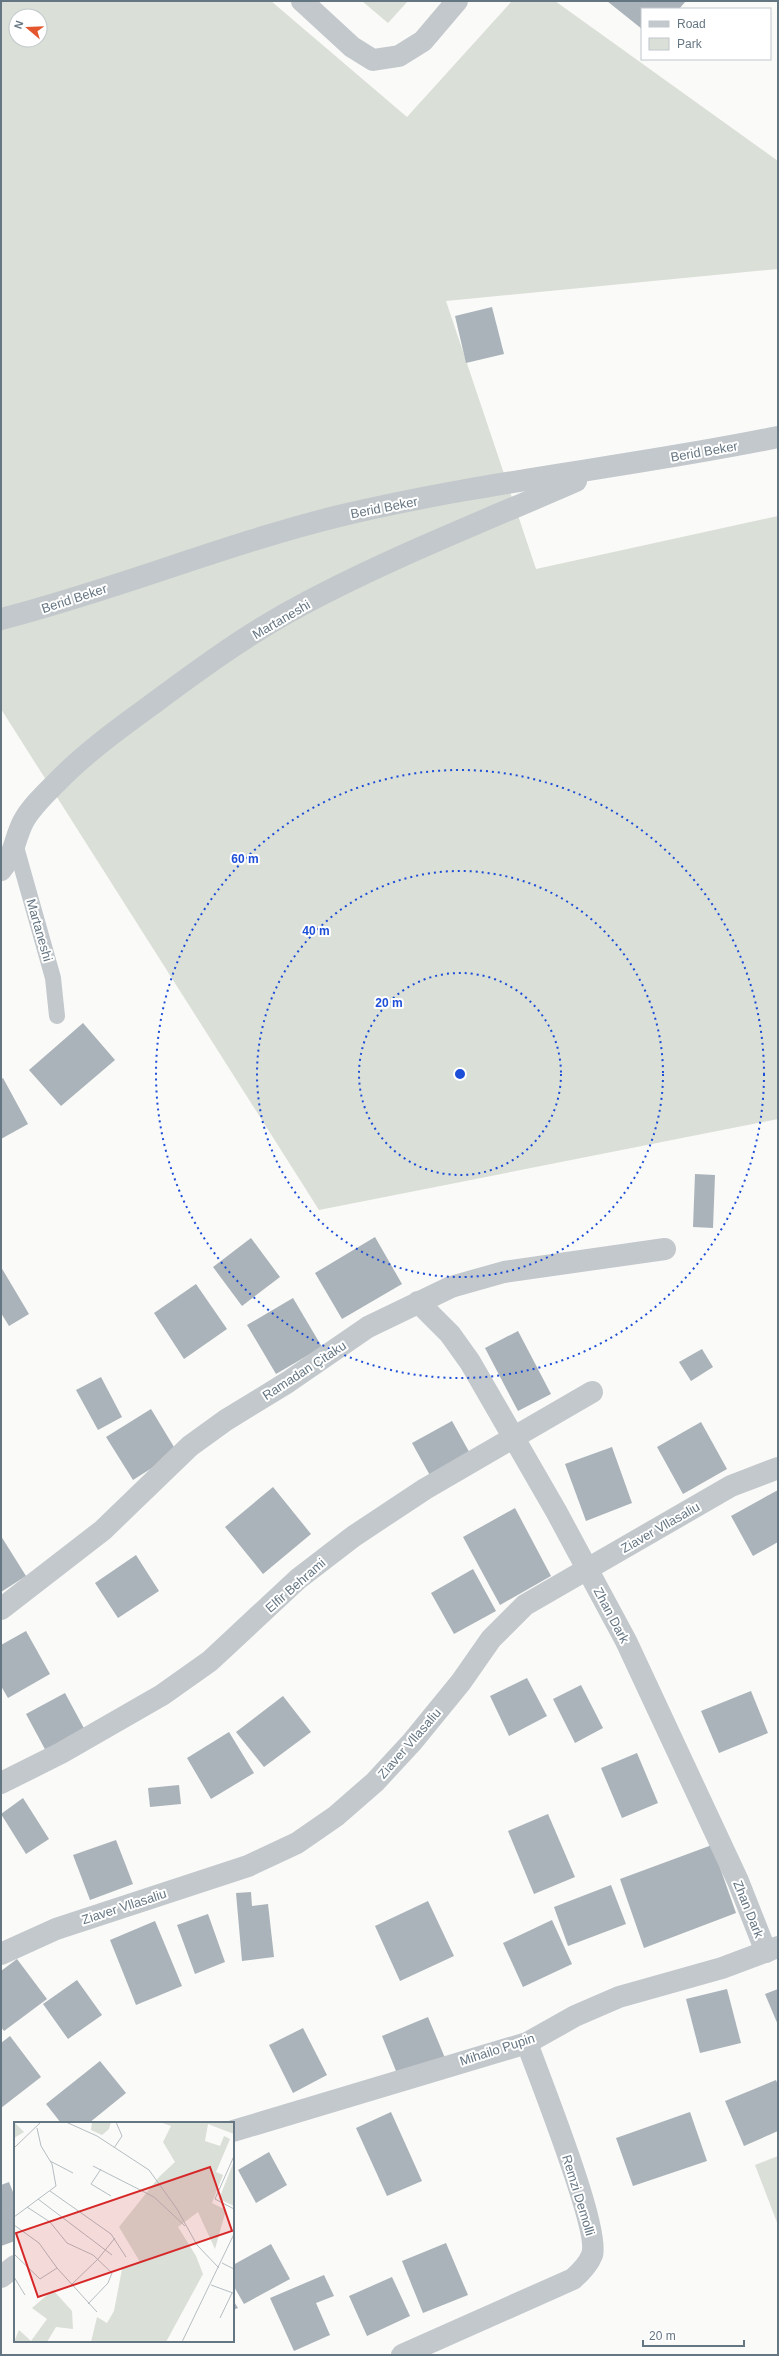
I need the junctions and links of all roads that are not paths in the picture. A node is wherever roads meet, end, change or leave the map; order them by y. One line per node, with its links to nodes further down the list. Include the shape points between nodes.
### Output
1 (302, 1): 2 (street, via 352,47 373,60 399,56 423,41)
2 (457, 1)
3 (778, 437): 4 (street, Berid Beker)
4 (603, 469): 5 (street, Berid Beker, via 482,488 341,516 266,536); 6 (street, Martaneshi, via 359,577 287,614 212,661 123,726 59,780 22,823)
5 (1, 619)
6 (16, 847): 7 (street, Martaneshi, via 9,862); 8 (lane, Martaneshi, via 53,978)
7 (1, 870)
8 (57, 1016)
9 (665, 1250): 10 (street, Ramadan Çitaku, via 504,1272 451,1287)
10 (418, 1302): 12 (street, Zhan Dark, via 450,1334 470,1362); 15 (street, Ramadan Çitaku, via 368,1327 190,1446 103,1530)
11 (592, 1392): 12 (street, Elfir Behrami)
12 (513, 1438): 14 (street, Zhan Dark); 16 (street, Elfir Behrami, via 425,1489 354,1536 298,1579 210,1662 162,1695 61,1753)
13 (778, 1468): 14 (street, Ziaver Vllasaliu, via 732,1486)
14 (588, 1569): 17 (street, Zhan Dark, via 652,1695); 18 (street, Ziaver Vllasaliu, via 525,1605 491,1639 412,1742 375,1782 336,1816 297,1843 248,1866 56,1929)
15 (1, 1609)
16 (1, 1783)
17 (772, 1949): 19 (street, Mihailo Pupin, via 722,1968 619,1997 575,2016)
18 (1, 1954)
19 (527, 2043): 20 (street, Mihailo Pupin); 23 (street, Remzi Demolli, via 586,2209 593,2241 592,2255 584,2269 573,2279)
20 (234, 2131)
21 (14, 2267): 22 (street)
22 (1, 2277)
23 (402, 2355)

